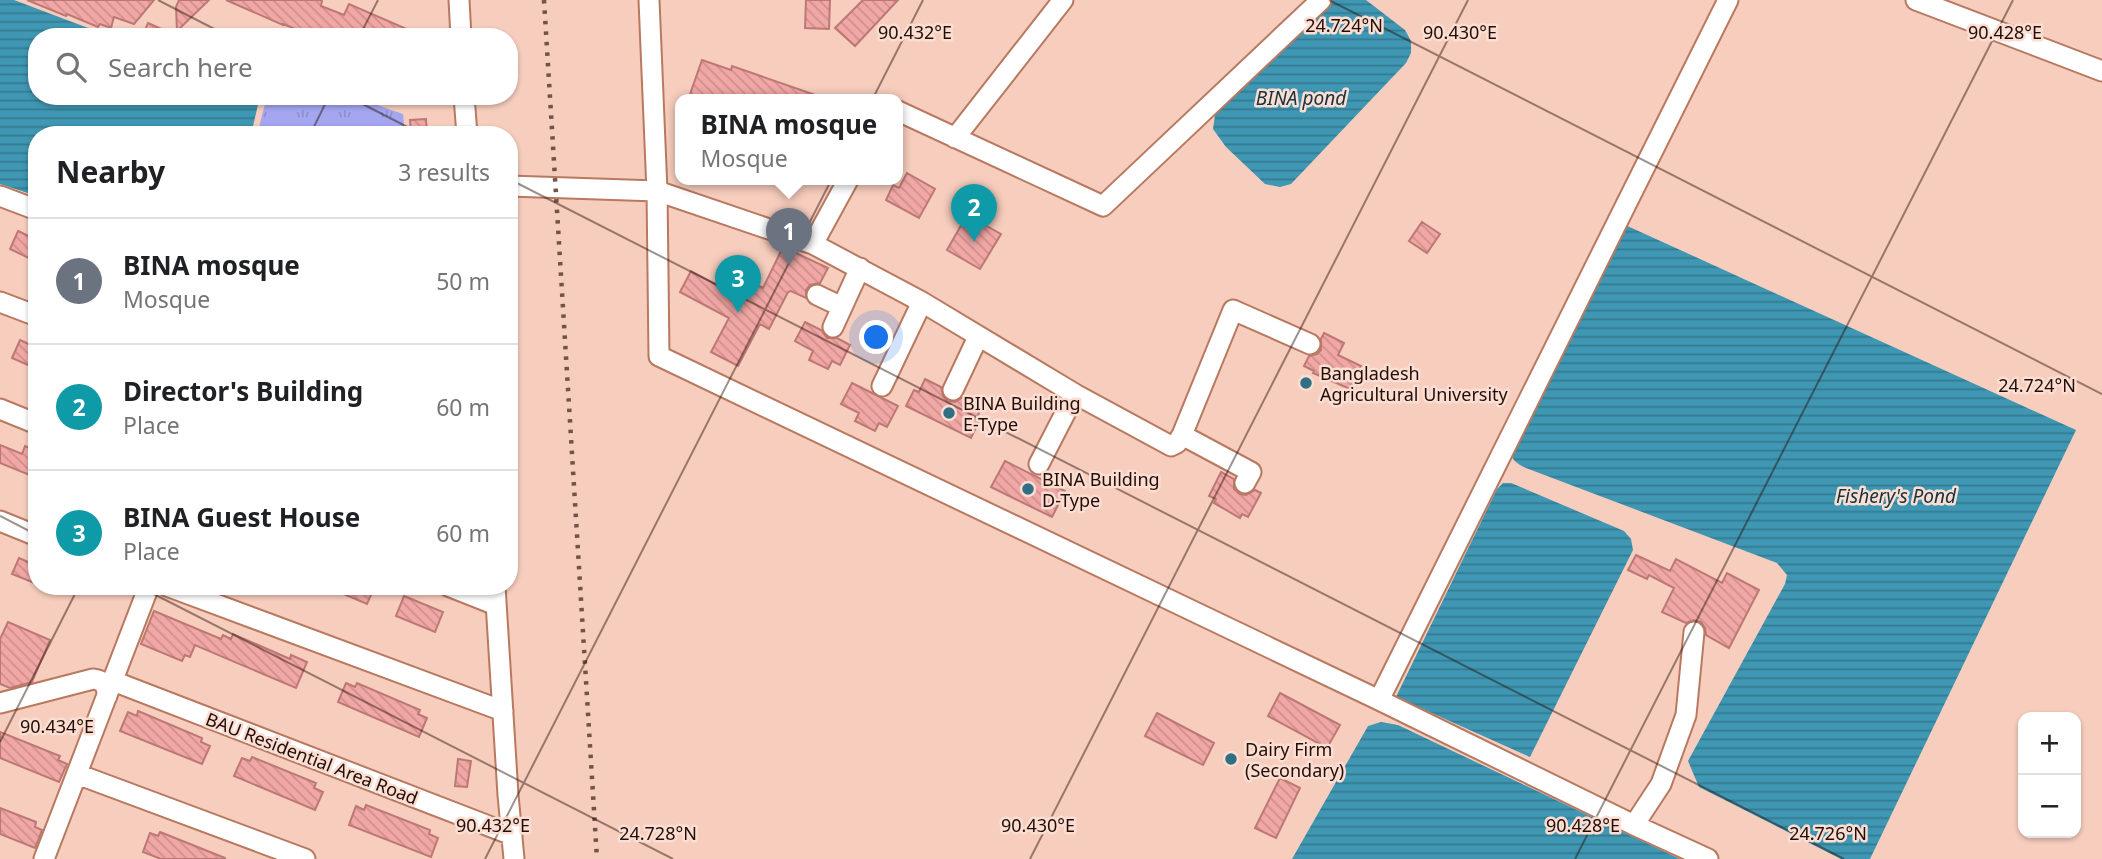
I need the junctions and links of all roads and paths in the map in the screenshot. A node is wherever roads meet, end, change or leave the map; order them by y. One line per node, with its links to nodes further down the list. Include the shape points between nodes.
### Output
1 (458, 0): 7 (street)
2 (649, 0): 15 (street)
3 (1063, 0): 12 (street)
4 (1321, 0): 12 (street, via 1103,206)
5 (1728, 0): 43 (street)
6 (1916, 0): 8 (street)
7 (460, 28)
8 (2102, 71)
9 (465, 105): 11 (street)
10 (903, 113): 12 (street)
11 (466, 126)
12 (955, 138)
13 (845, 185): 18 (street)
14 (518, 186): 15 (street)
15 (657, 191): 18 (street); 43 (street, via 659,356)
16 (0, 196): 17 (street)
17 (28, 207)
18 (813, 244): 19 (street)
19 (860, 268): 22 (street); 23 (street)
20 (817, 295): 23 (street)
21 (0, 302): 24 (street)
22 (922, 302): 26 (street); 28 (street)
23 (842, 307): 25 (street)
24 (28, 313)
25 (833, 327)
26 (978, 337): 29 (street); 30 (street)
27 (1310, 344): 33 (street, via 1233,310)
28 (882, 386)
29 (953, 390)
30 (1075, 394): 33 (street, via 1171,446); 34 (street)
31 (0, 409): 32 (street)
32 (28, 420)
33 (1182, 435): 35 (street, via 1251,472)
34 (1039, 464)
35 (1245, 483)
36 (0, 522): 37 (street)
37 (28, 533)
38 (146, 595): 42 (street)
39 (191, 595): 45 (street)
40 (495, 596): 45 (street)
41 (1694, 632): 47 (street, via 1686,715 1661,784)
42 (110, 688): 44 (street, BAU Residential Area Road, via 93,679); 46 (street); 48 (street, BAU Residential Area Road)
43 (1379, 699): 47 (street)
44 (0, 703)
45 (503, 711): 48 (street)
46 (77, 774): 49 (street); 50 (street)
47 (1634, 825): 52 (street)
48 (512, 835): 51 (street)
49 (44, 859)
50 (304, 859)
51 (514, 859)
52 (1708, 859)

